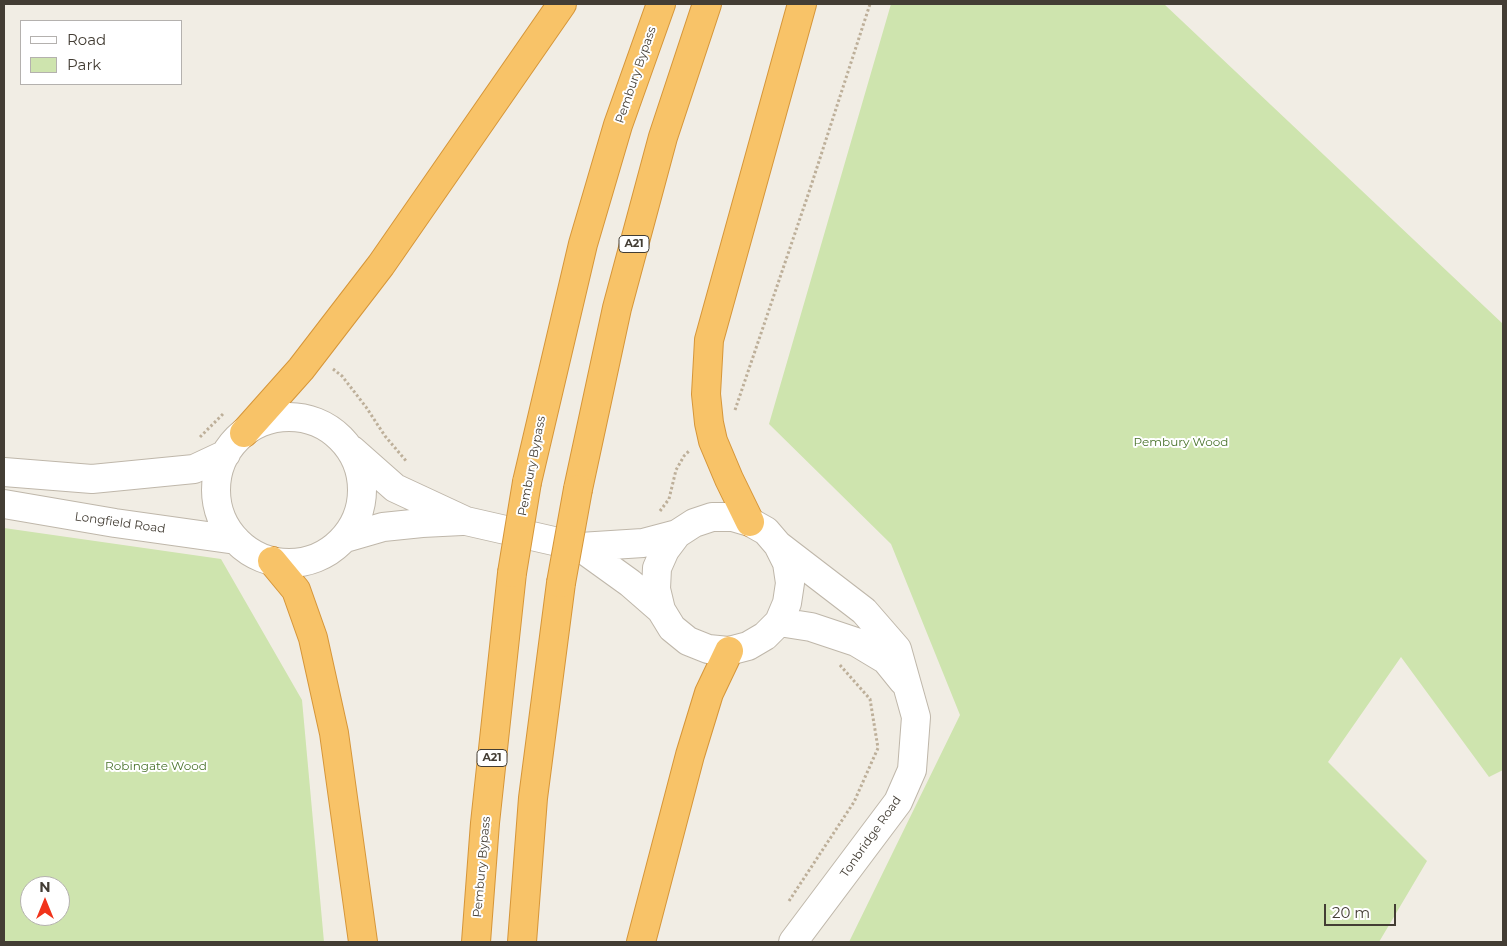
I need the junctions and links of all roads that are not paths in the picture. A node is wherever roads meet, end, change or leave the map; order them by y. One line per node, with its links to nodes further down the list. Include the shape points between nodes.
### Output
1 (562, 4): 5 (highway, via 382,265 301,369)
2 (661, 4): 23 (highway, Pembury Bypass / A21, bridge, via 618,125 583,244 527,482 512,574 485,823)
3 (707, 4): 24 (highway, A21, bridge, via 663,137 620,298 578,489 561,583 533,798)
4 (802, 4): 11 (highway, via 710,340 706,394 709,423 719,456)
5 (244, 433): 6 (street, via 265,421 296,418 311,420 332,431); 7 (street)
6 (349, 447): 10 (street, via 395,488); 13 (street, via 360,469 363,493 358,517)
7 (226, 454): 8 (street, via 194,469 92,478); 14 (street, via 218,475 217,498 223,520)
8 (4, 472)
9 (4, 504): 14 (street, Longfield Road)
10 (466, 521): 13 (street, via 383,527); 16 (street)
11 (750, 522): 12 (street, via 733,517 712,517); 15 (street, via 766,531)
12 (677, 534): 16 (street, via 643,543); 18 (street, via 657,568 656,589)
13 (345, 538): 17 (street, via 312,560)
14 (236, 540): 17 (street, via 252,553)
15 (778, 545): 19 (street, via 787,563 790,583 788,603); 21 (street, Tonbridge Road, via 864,611 898,649)
16 (580, 547): 18 (street)
17 (272, 561): 22 (highway, via 296,590 313,638 334,733)
18 (661, 610): 20 (street, via 672,628 688,641 708,649)
19 (779, 622): 20 (street, via 748,646); 21 (street, Tonbridge Road, via 811,627 852,641 886,660)
20 (729, 651): 25 (highway, via 709,693 690,755)
21 (910, 690): 26 (street, Tonbridge Road, via 916,717 914,752 912,770 898,802)
22 (363, 942)
23 (476, 942)
24 (522, 942)
25 (641, 942)
26 (793, 942)

